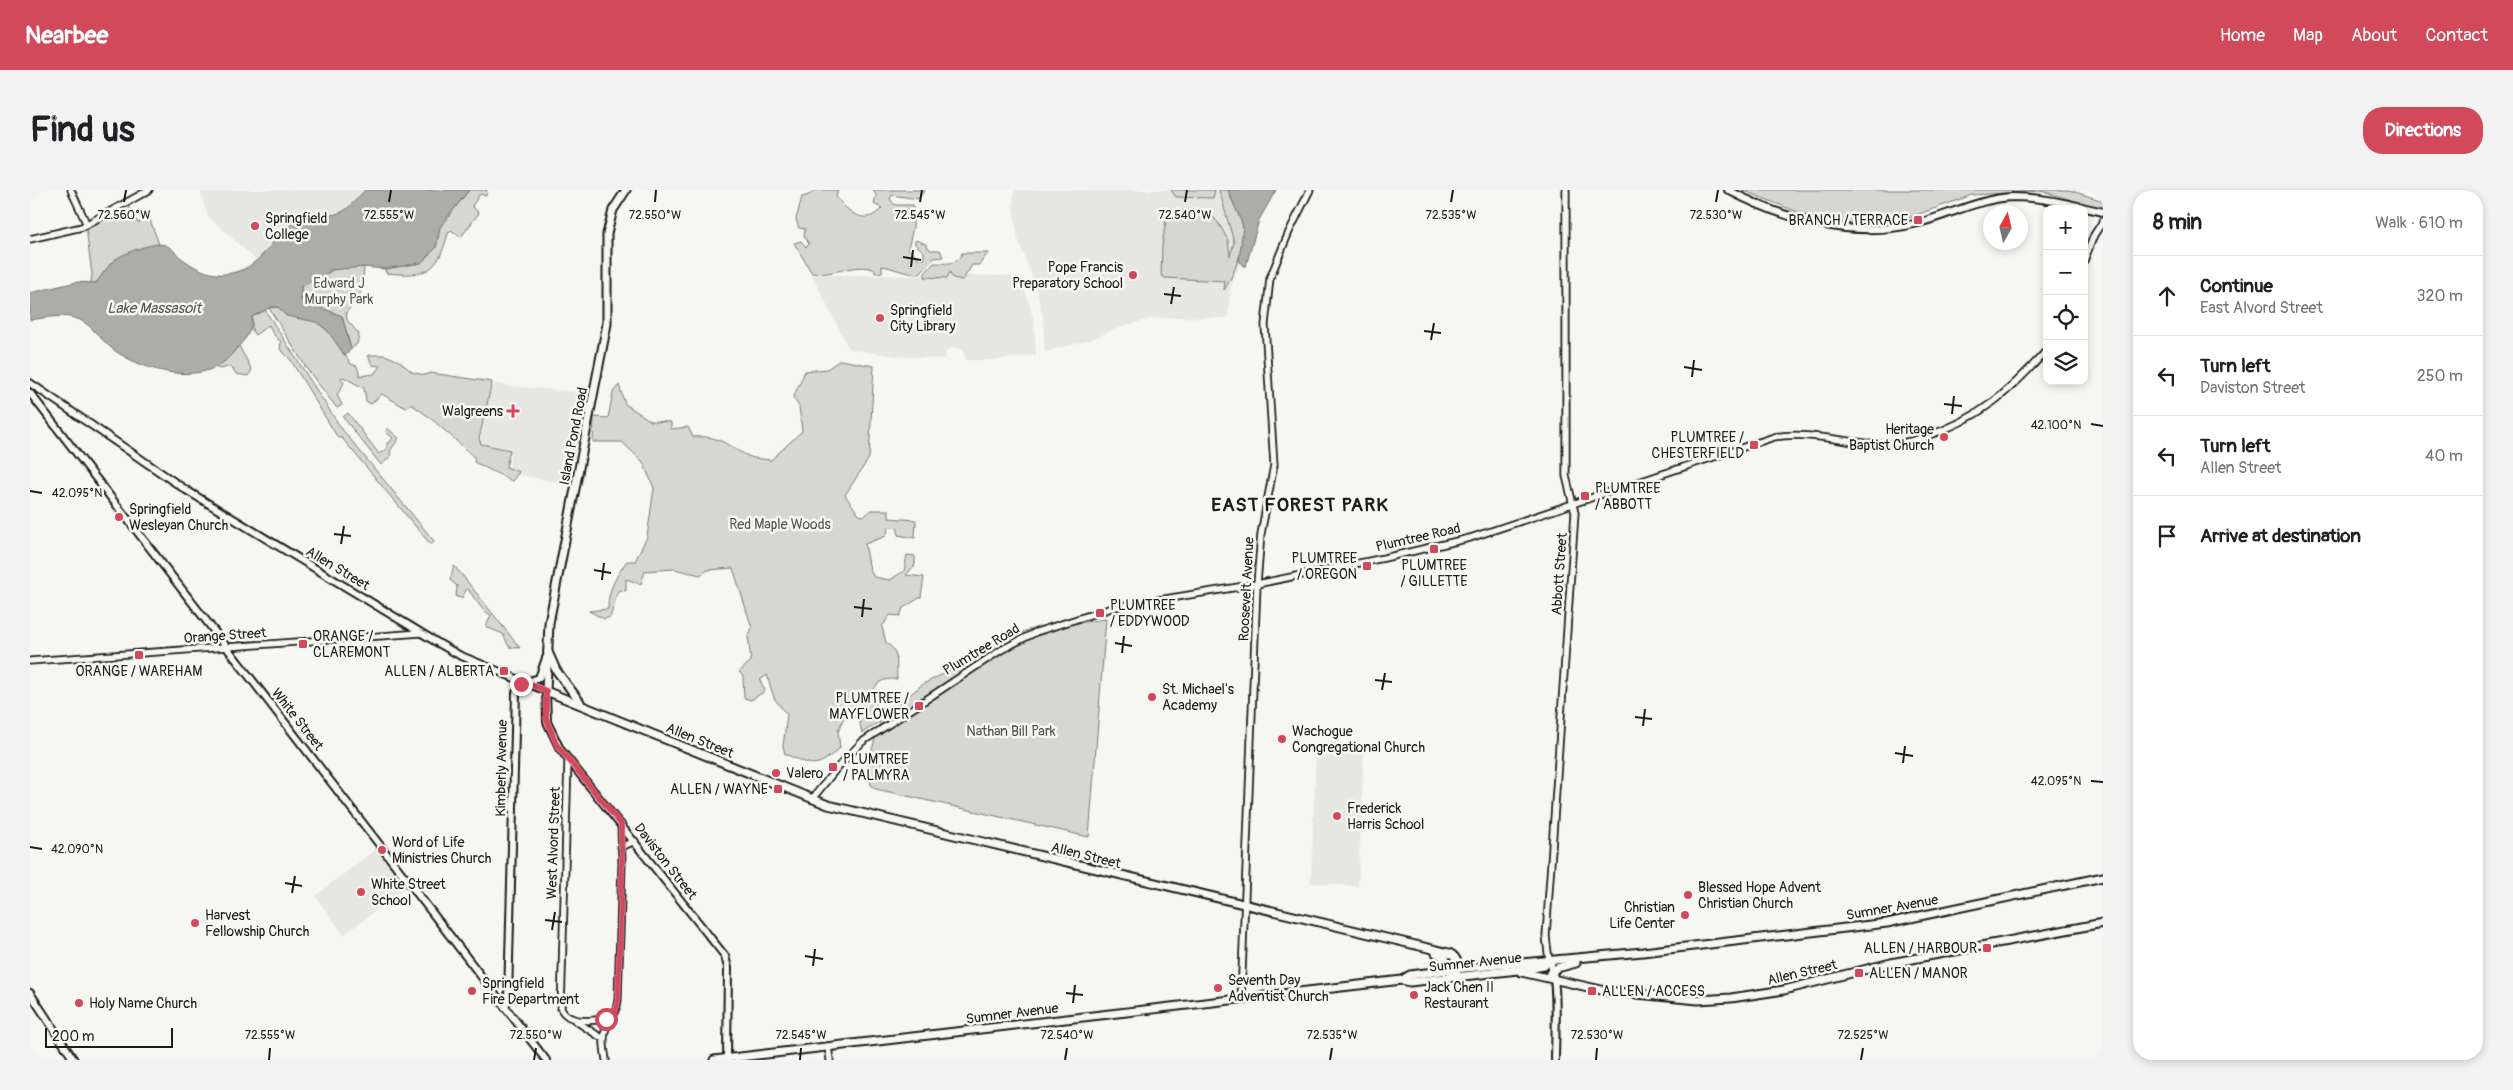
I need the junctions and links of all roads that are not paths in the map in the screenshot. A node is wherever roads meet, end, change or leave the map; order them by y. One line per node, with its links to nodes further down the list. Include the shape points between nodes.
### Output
1 (71, 190): 9 (street)
2 (149, 190): 9 (street)
3 (626, 190): 19 (main road, Island Pond Road, via 613,210 608,228 605,248 606,331 549,622)
4 (1310, 190): 16 (street, Roosevelt Avenue, via 1270,278 1265,324 1274,465 1260,534)
5 (1566, 190): 15 (street, Abbott Street, via 1566,476)
6 (1728, 190): 7 (main road, via 1802,221 1837,228 1918,224 1985,201 2012,197 2050,200)
7 (2103, 212)
8 (2103, 221): 11 (street)
9 (87, 225): 10 (street)
10 (30, 238)
11 (2088, 252)
12 (2043, 354): 15 (street, Plumtree Road, via 1981,412 1929,435 1882,445 1813,435 1779,436)
13 (30, 382): 17 (main road, Allen Street, via 186,490)
14 (30, 392): 18 (main road, White Street)
15 (1572, 505): 16 (street, Plumtree Road, via 1470,538); 36 (street, Abbott Street, via 1576,513 1546,936)
16 (1257, 584): 27 (street, Plumtree Road, via 1115,607 1023,638 862,742); 32 (street, Roosevelt Avenue)
17 (421, 633): 18 (street, Orange Street); 21 (main road, Allen Street, via 459,655)
18 (227, 647): 20 (street, Orange Street); 45 (main road, White Street)
19 (547, 650): 21 (main road, via 540,677); 22 (main road, Island Pond Road); 23 (main road, via 556,670)
20 (30, 661)
21 (524, 682): 22 (main road, Allen Street); 45 (main road, Kimberly Avenue, via 516,693 508,998)
22 (546, 691): 23 (main road, Allen Street); 24 (main road, Daviston Street, via 548,726)
23 (583, 706): 27 (main road, Allen Street)
24 (568, 760): 25 (main road, Daviston Street); 26 (street, West Alvord Street)
25 (580, 774): 26 (street, West Alvord Street); 28 (main road, Daviston Street)
26 (567, 778): 47 (street, West Alvord Street, via 561,1006 565,1015)
27 (812, 798): 32 (main road, Allen Street, via 966,840)
28 (621, 824): 29 (main road, Daviston Street); 30 (street)
29 (635, 841): 30 (street); 50 (main road, Daviston Street, via 726,956)
30 (621, 847): 46 (street, via 618,1000)
31 (2103, 877): 35 (main road, Sumner Avenue, via 1887,923)
32 (1244, 906): 34 (main road, Allen Street); 44 (street, Roosevelt Avenue)
33 (2103, 923): 40 (main road, Allen Street, via 1891,963 1784,990 1731,998 1698,1000 1621,992)
34 (1433, 950): 37 (main road, Allen Street, via 1452,955); 38 (main road, via 1445,958)
35 (1594, 958): 36 (main road, Sumner Avenue); 40 (main road, Sumner Avenue)
36 (1549, 961): 37 (main road, Sumner Avenue); 39 (main road, Sumner Avenue, via 1543,967); 40 (main road)
37 (1459, 968): 38 (main road, Sumner Avenue); 41 (main road)
38 (1448, 970): 41 (main road); 42 (main road, Sumner Avenue, via 1410,975)
39 (1504, 971): 40 (main road, Allen Street); 41 (main road, Sumner Avenue)
40 (1552, 974): 56 (main road)
41 (1455, 976): 42 (main road, Sumner Avenue, via 1410,982)
42 (1402, 980): 44 (main road, Sumner Avenue)
43 (30, 993): 51 (main road)
44 (1241, 999): 49 (main road, Sumner Avenue)
45 (505, 1007): 52 (main road, White Street)
46 (612, 1018): 47 (street); 48 (street)
47 (575, 1020): 48 (street, West Alvord Street)
48 (603, 1039): 53 (street)
49 (828, 1047): 50 (main road, Sumner Avenue); 55 (street)
50 (727, 1059): 54 (main road, Sumner Avenue)
51 (74, 1060)
52 (546, 1060)
53 (606, 1060)
54 (714, 1060)
55 (830, 1060)
56 (1555, 1060)

